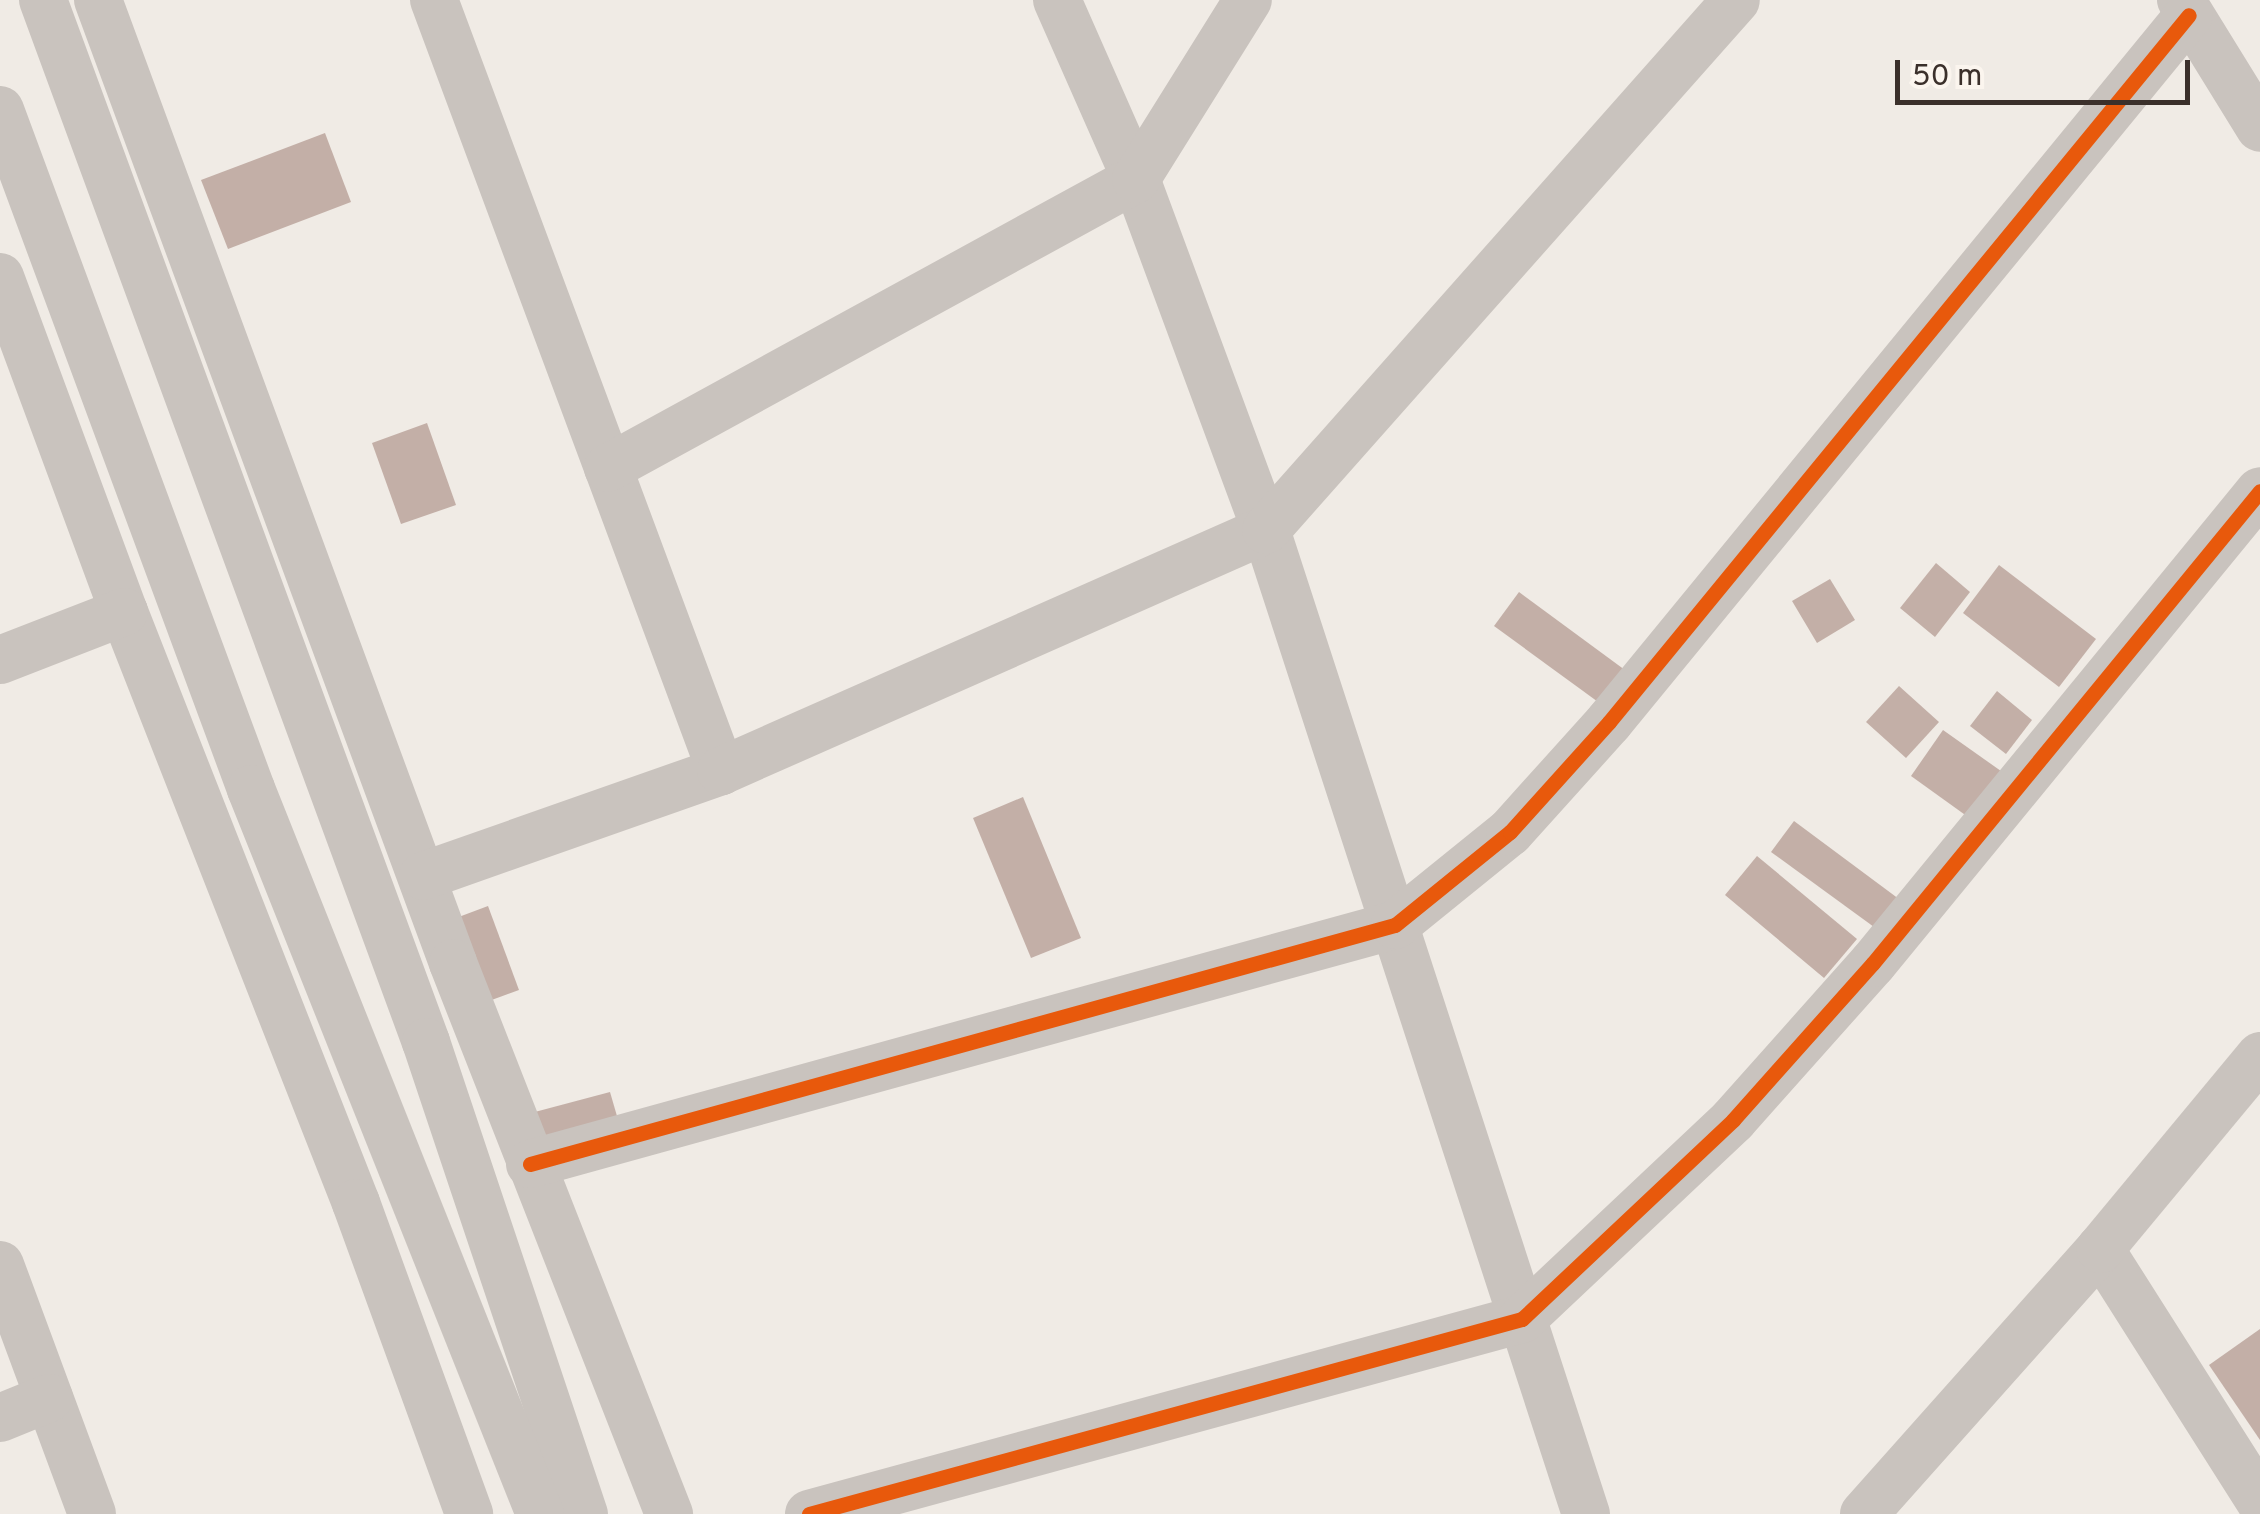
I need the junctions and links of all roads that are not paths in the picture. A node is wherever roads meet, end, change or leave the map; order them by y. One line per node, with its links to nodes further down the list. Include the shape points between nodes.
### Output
1 (43, 0): 31 (street, via 426,1042)
2 (98, 0): 18 (street)
3 (434, 0): 12 (street)
4 (1057, 0): 10 (street)
5 (1248, 0): 10 (street)
6 (1736, 0): 14 (street)
7 (2185, 8): 9 (street); 19 (street, via 1609,722 1510,832)
8 (0, 110): 30 (street, via 250,788)
9 (2260, 128)
10 (1136, 179): 12 (street); 14 (street)
11 (0, 277): 15 (street)
12 (608, 468): 17 (street)
13 (2260, 491): 24 (street, via 1873,964 1733,1120)
14 (1266, 530): 17 (street); 19 (street)
15 (124, 612): 16 (street); 29 (street)
16 (0, 660)
17 (721, 770): 18 (street)
18 (423, 876): 21 (street)
19 (1396, 925): 21 (street); 24 (street)
20 (2260, 1056): 22 (street)
21 (530, 1164): 32 (street)
22 (2100, 1250): 27 (street); 35 (street)
23 (0, 1265): 25 (street)
24 (1522, 1319): 33 (street); 34 (street)
25 (49, 1398): 26 (street); 28 (street)
26 (0, 1418)
27 (2260, 1501)
28 (92, 1514)
29 (470, 1514)
30 (540, 1514)
31 (584, 1514)
32 (669, 1514)
33 (809, 1514)
34 (1586, 1514)
35 (1864, 1514)

